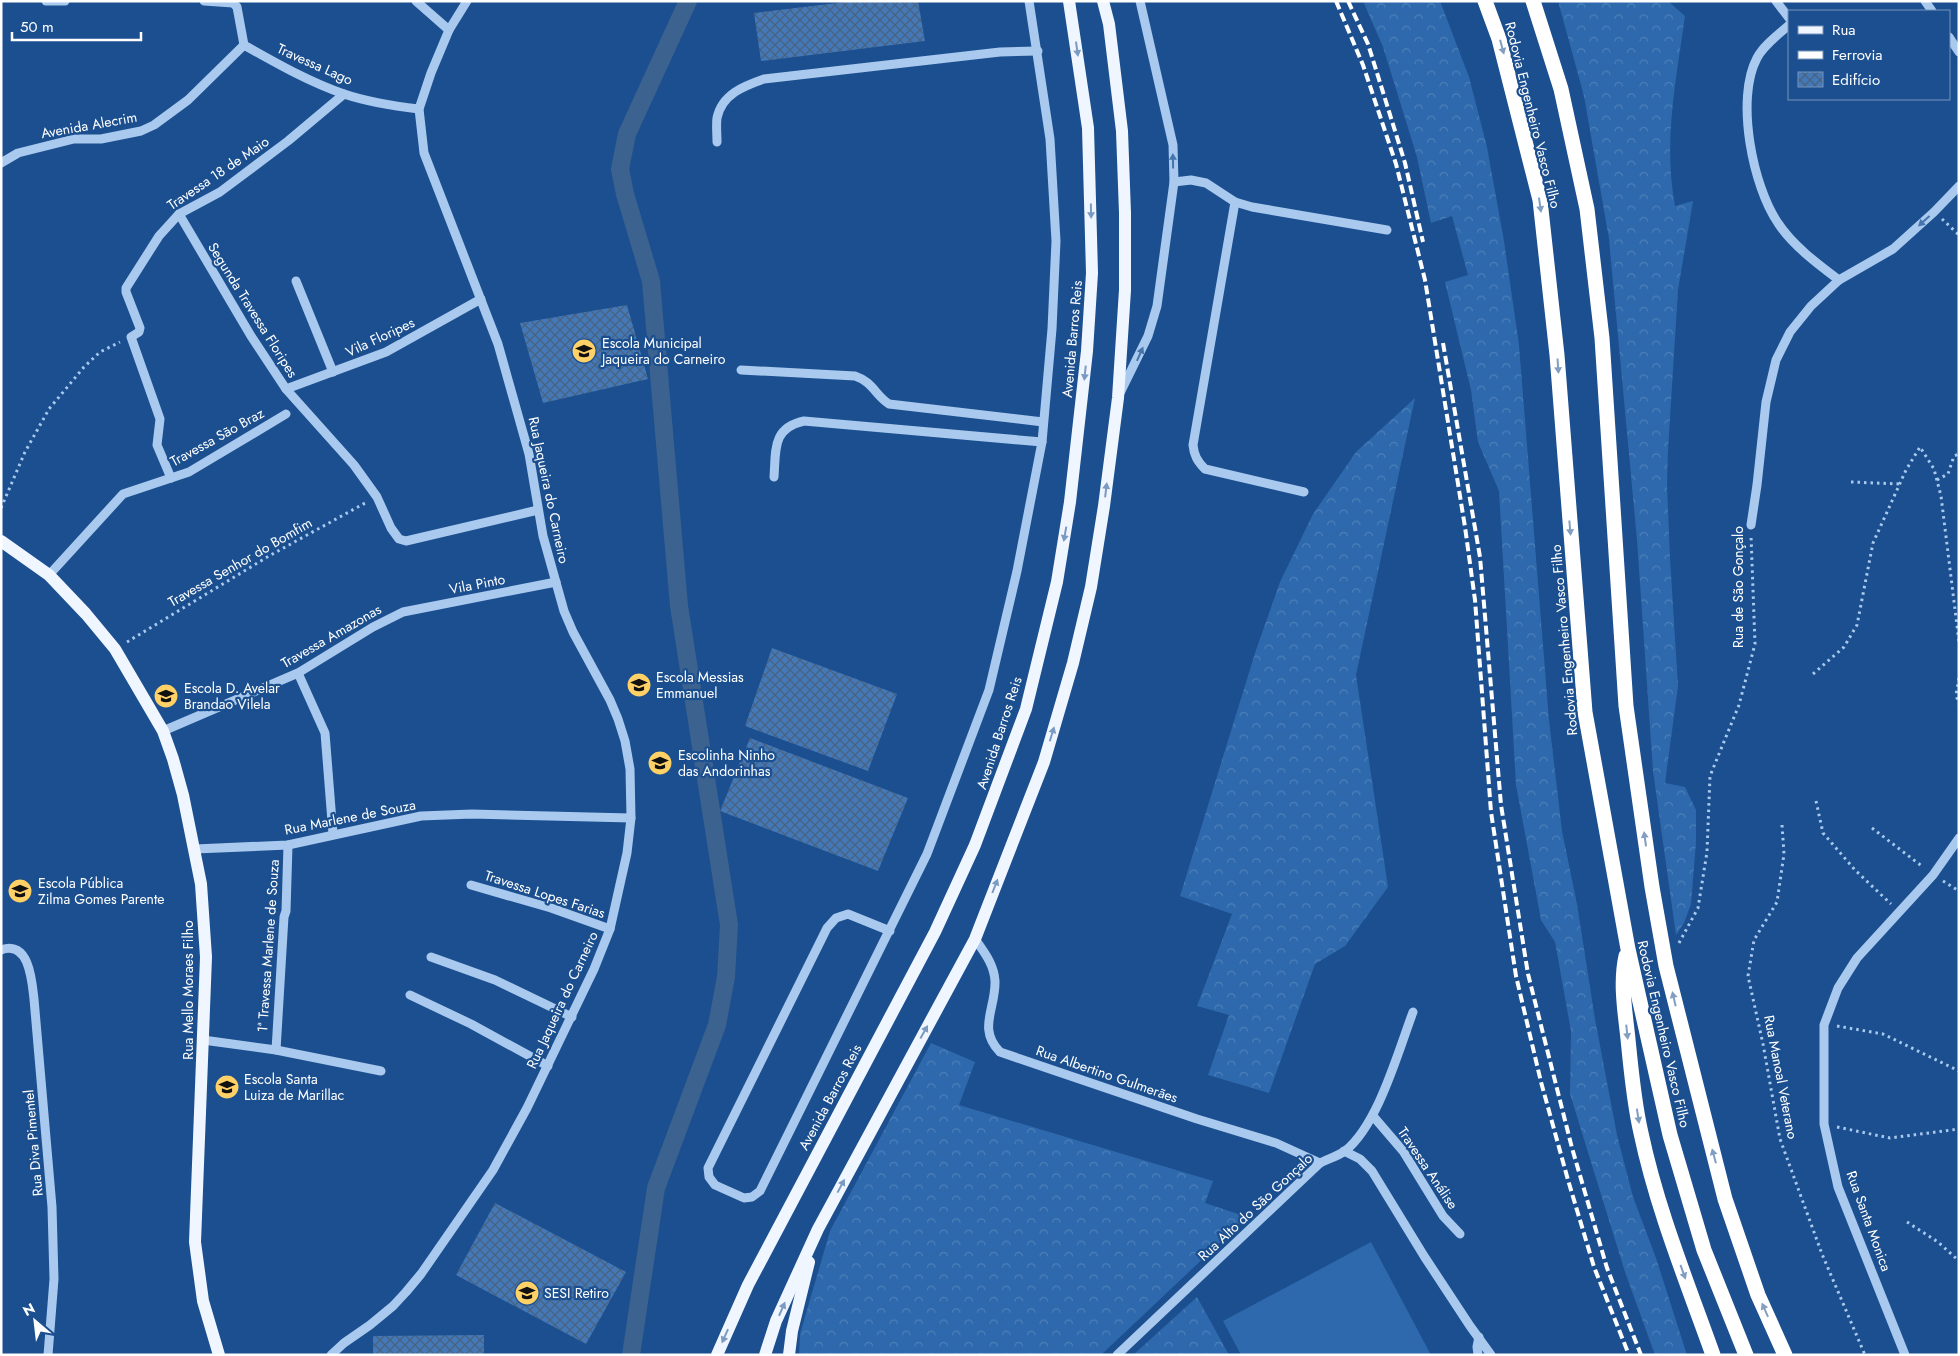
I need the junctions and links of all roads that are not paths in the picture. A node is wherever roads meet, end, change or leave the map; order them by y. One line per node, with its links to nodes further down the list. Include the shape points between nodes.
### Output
1 (46, 1): 2 (street)
2 (65, 1)
3 (204, 1): 17 (street, via 235,4)
4 (416, 1): 15 (street)
5 (467, 1): 15 (street, Rua Jaqueira do Carneiro)
6 (1029, 1): 18 (street)
7 (1070, 1): 78 (main road, Avenida Barros Reis, one-way to 78, via 1088,128 1092,273 1070,502 1057,582 1026,709 975,845 935,932 748,1285)
8 (1103, 1): 35 (main road, via 1109,24 1122,131 1126,213)
9 (1140, 1): 24 (street, one-way to 9, via 1173,145)
10 (1485, 1): 59 (highway, Rodovia Engenheiro Vasco Filho, one-way to 59, via 1499,39 1540,200 1557,355 1585,712)
11 (1533, 1): 86 (highway, Rodovia Engenheiro Vasco Filho, one-way to 11, via 1758,1295 1725,1199 1666,966 1626,706 1602,338 1587,209 1561,89)
12 (1776, 1): 13 (street)
13 (1788, 17)
14 (1788, 26): 30 (street, via 1763,50 1753,70 1747,112 1751,148 1764,194 1778,223 1814,261)
15 (449, 30): 21 (street, Rua Jaqueira do Carneiro)
16 (1950, 38): 19 (street)
17 (244, 45): 20 (street, Travessa Lago, via 294,73); 23 (street, Avenida Alecrim, via 188,100 141,132 101,139 74,139 18,152)
18 (1038, 51): 22 (street, via 1000,52 764,79 742,86 726,99 717,118); 37 (street, via 1050,139 1056,241)
19 (1959, 52)
20 (344, 94): 21 (street, Travessa Lago, via 386,105); 27 (street, Travessa 18 de Maio, via 288,142 220,192)
21 (419, 109): 31 (street, Rua Jaqueira do Carneiro, via 424,153)
22 (717, 142)
23 (1, 162)
24 (1174, 182): 26 (street, via 1191,180 1206,183); 35 (street, one-way to 24, via 1148,336 1157,306)
25 (1959, 186): 30 (street, Rua de São Gonçalo, one-way to 30, via 1893,248)
26 (1235, 202): 28 (street); 41 (street, via 1193,444 1194,454 1205,469)
27 (179, 214): 34 (street, Segunda Travessa Floripes); 39 (street, Travessa 18 de Maio, via 158,236 126,290 140,328 130,337 160,419 156,445)
28 (1387, 230)
29 (296, 280): 33 (street)
30 (1839, 280): 43 (street, Rua de São Gonçalo, via 1811,306 1790,332 1776,360 1766,402)
31 (481, 299): 33 (street, Vila Floripes, via 386,352); 42 (street, Rua Jaqueira do Carneiro, via 498,344 529,454)
32 (741, 370): 37 (street, via 855,376 864,379 889,404)
33 (333, 372): 34 (street, Vila Floripes)
34 (286, 389): 42 (street, Segunda Travessa Floripes, via 354,465 377,497 397,537 406,541)
35 (1118, 398): 58 (main road, one-way to 35, via 1044,762 1073,663 1091,587)
36 (286, 414): 39 (street, Travessa São Braz, via 189,472)
37 (1043, 422): 38 (street)
38 (1042, 442): 40 (street, via 804,421 783,430 777,440); 57 (street, via 1017,571 989,690 927,854)
39 (171, 478): 45 (street, Travessa São Braz, via 123,494)
40 (774, 478)
41 (1304, 492)
42 (538, 510): 46 (street, Rua Jaqueira do Carneiro)
43 (1751, 525)
44 (1, 541): 45 (main road, Rua Mello Moraes Filho)
45 (49, 575): 49 (main road, Rua Mello Moraes Filho, via 116,649)
46 (556, 582): 47 (street, Vila Pinto); 50 (street, Rua Jaqueira do Carneiro, via 573,632 618,719 625,741 630,769)
47 (403, 612): 48 (street, Travessa Amazonas, via 373,626)
48 (298, 673): 49 (street, Travessa Amazonas); 51 (street, via 325,733)
49 (163, 731): 54 (main road, Rua Mello Moraes Filho)
50 (631, 818): 51 (street, Rua Marlene de Souza, via 421,816); 56 (street, Rua Jaqueira do Carneiro, via 628,854)
51 (333, 834): 53 (street, Rua Marlene de Souza)
52 (1959, 838): 87 (street, Rua Santa Monica, via 1933,875 1857,958 1838,988 1824,1025 1824,1124 1838,1187)
53 (288, 844): 54 (street, Rua Marlene de Souza); 66 (street, 1ª Travessa Marlene de Souza)
54 (195, 848): 65 (main road, Rua Mello Moraes Filho, via 206,957)
55 (471, 885): 56 (street, Travessa Lopes Farias)
56 (610, 929): 64 (street, Rua Jaqueira do Carneiro)
57 (890, 931): 57 (street, via 760,1191 744,1198 715,1185 709,1177 708,1168 827,928 836,918 848,914)
58 (975, 939): 71 (street, Rua Albertino Gulmerães, via 987,956 995,981 988,1032 1000,1052 1197,1120 1276,1143); 72 (main road, one-way to 58)
59 (1628, 949): 84 (highway, one-way to 84, via 1623,989 1630,1068 1641,1133 1657,1196); 85 (highway, Rodovia Engenheiro Vasco Filho, via 1670,1135 1704,1250)
60 (1, 950): 75 (street, Rua Diva Pimentel, via 12,948 23,955 31,976 34,999 52,1207 54,1279)
61 (431, 958): 64 (street, via 495,980)
62 (410, 995): 67 (street)
63 (1413, 1012): 69 (street, Rua Alto do São Gonçalo)
64 (572, 1017): 67 (street, Rua Jaqueira do Carneiro)
65 (203, 1040): 66 (street); 76 (main road, Rua Mello Moraes Filho, via 195,1242 203,1301)
66 (276, 1050): 68 (street)
67 (548, 1066): 77 (street, Rua Jaqueira do Carneiro, via 493,1170 421,1274 393,1306)
68 (381, 1071)
69 (1373, 1116): 70 (street, Rua Alto do São Gonçalo); 73 (street, Travessa Análise, via 1403,1152 1442,1216)
70 (1344, 1151): 71 (street, Rua Alto do São Gonçalo); 74 (street, via 1360,1159 1372,1171)
71 (1320, 1163): 81 (street, Rua Alto do São Gonçalo)
72 (818, 1229): 79 (main road, one-way to 72, via 776,1321); 80 (main road, via 792,1331)
73 (1460, 1234)
74 (1479, 1337): 82 (street); 83 (street)
75 (48, 1355)
76 (219, 1355)
77 (331, 1355)
78 (717, 1355)
79 (765, 1355)
80 (790, 1355)
81 (1117, 1355)
82 (1478, 1355)
83 (1492, 1355)
84 (1713, 1355)
85 (1746, 1355)
86 (1785, 1355)
87 (1905, 1355)

